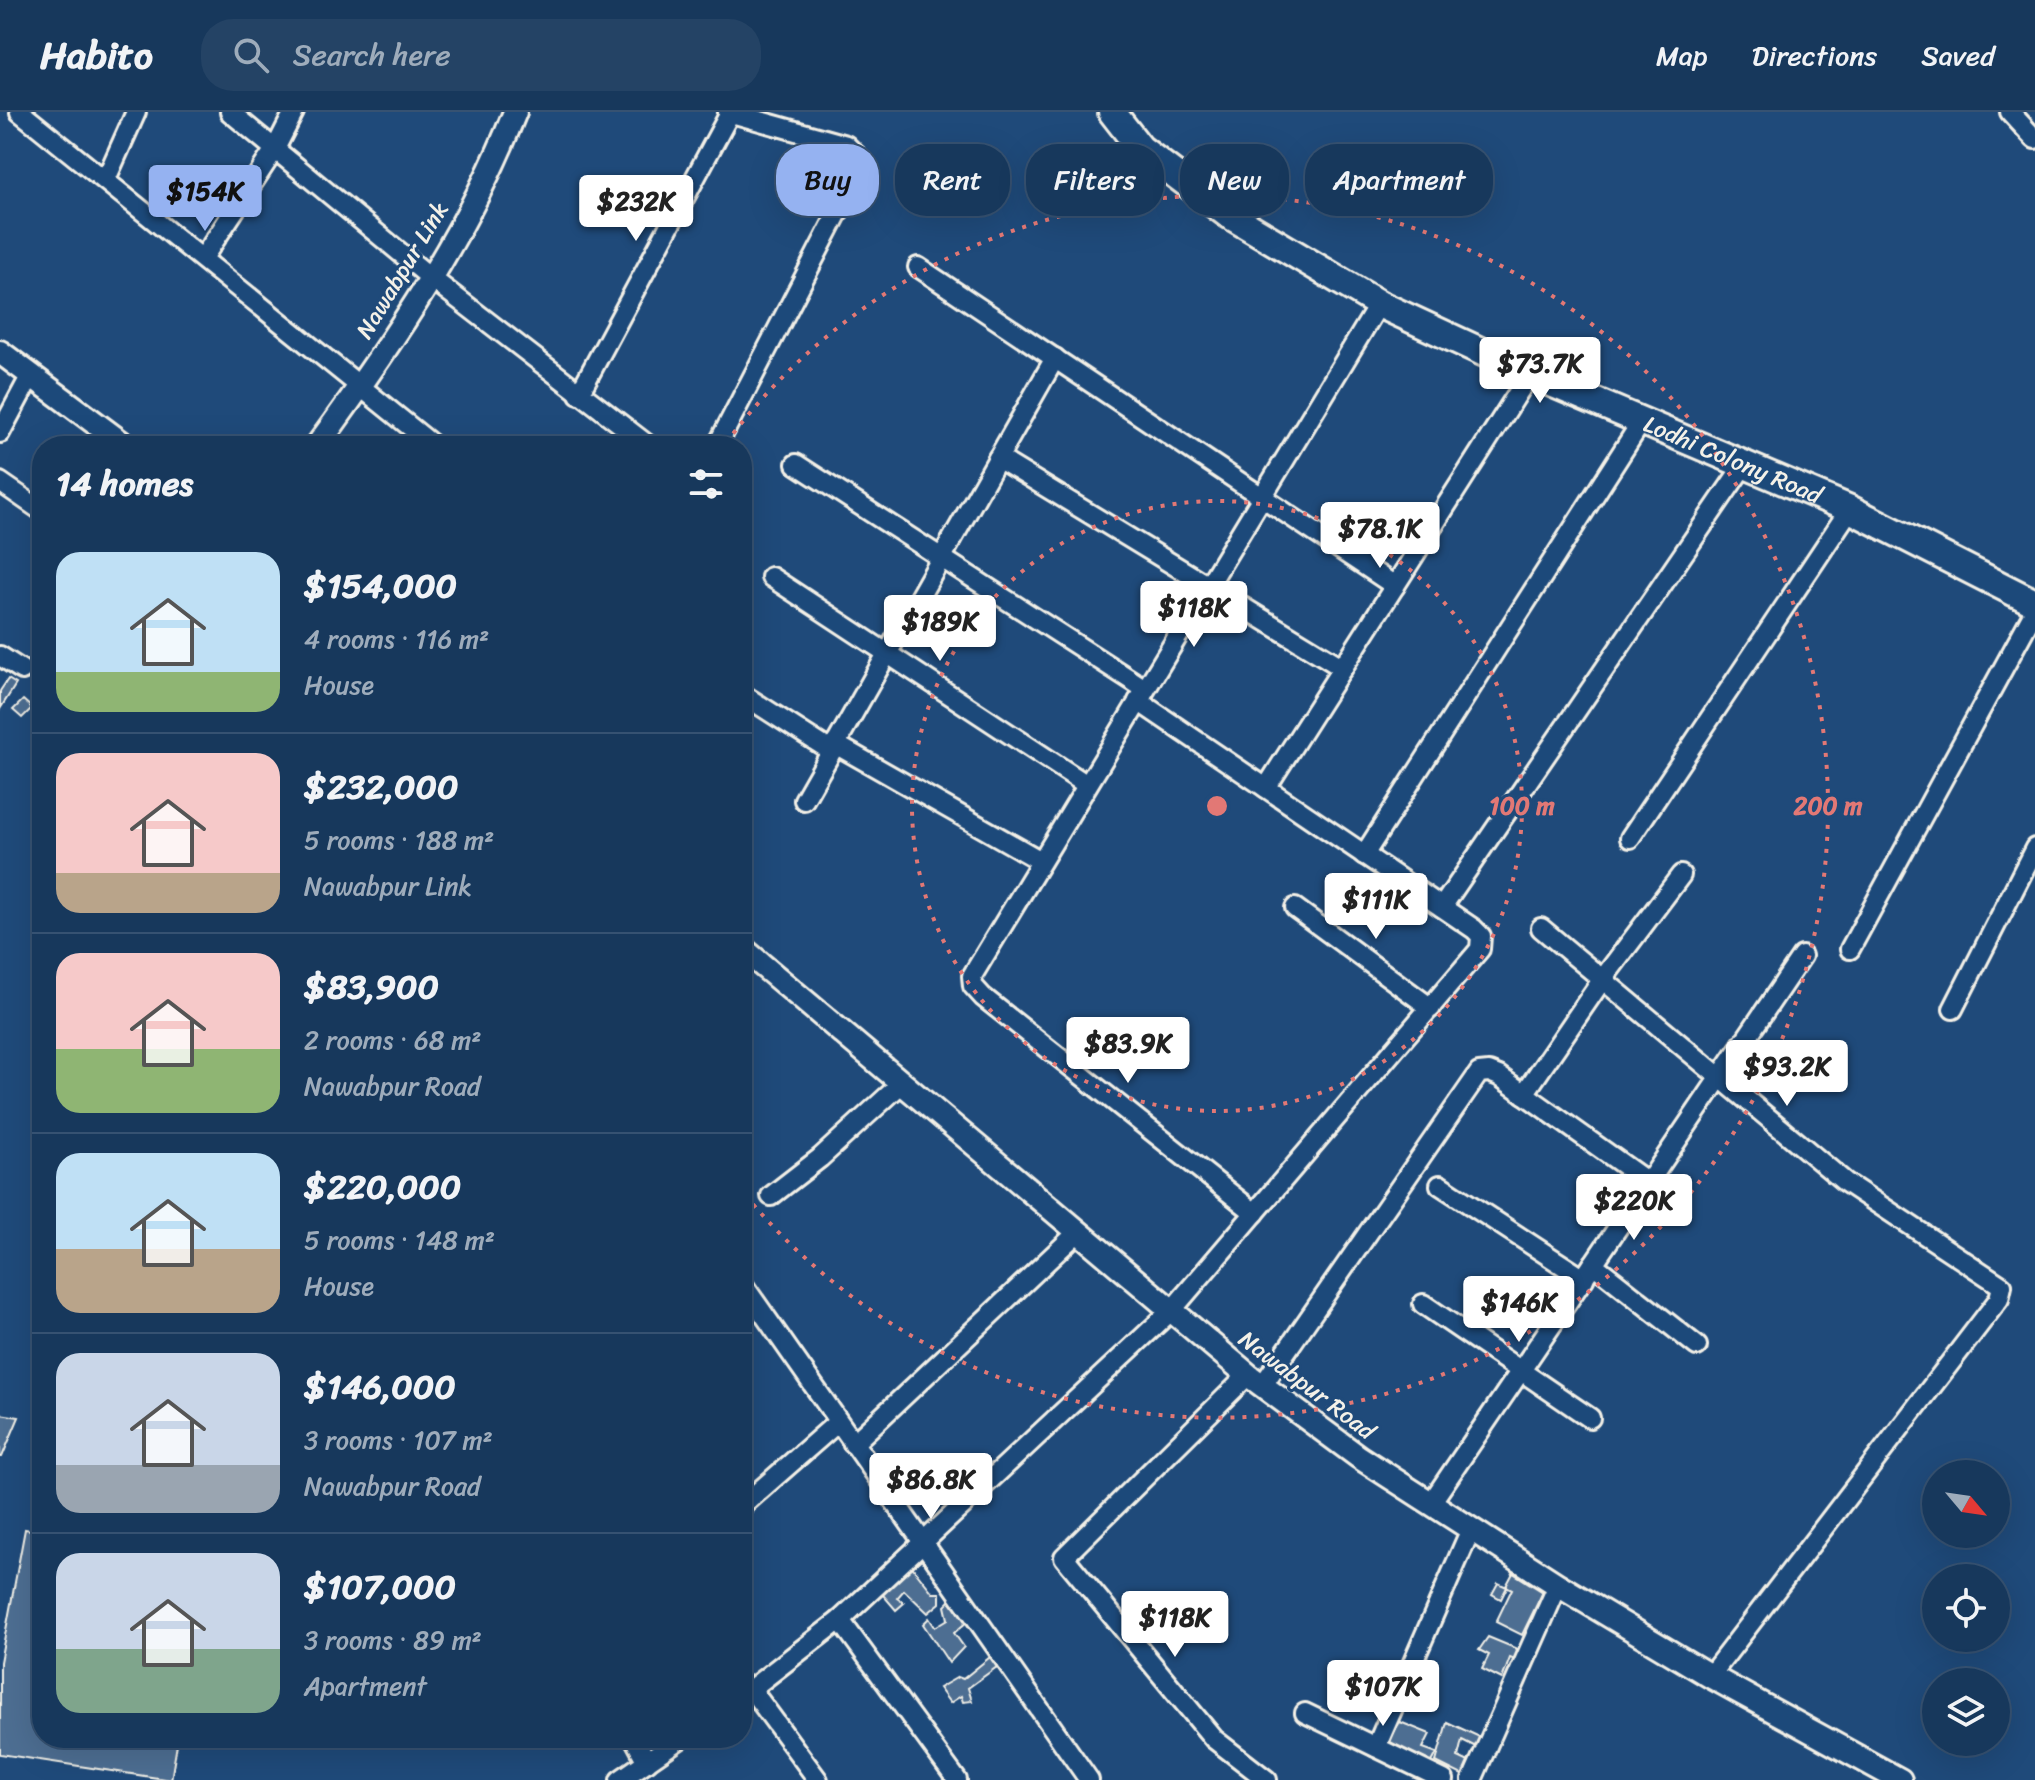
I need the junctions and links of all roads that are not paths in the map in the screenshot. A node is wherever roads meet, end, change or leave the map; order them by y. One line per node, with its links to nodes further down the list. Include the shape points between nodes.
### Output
1 (20, 112): 11 (street)
2 (136, 112): 11 (street)
3 (230, 112): 10 (street)
4 (294, 112): 10 (street)
5 (515, 112): 14 (street, Nawabpur Link, via 499,154)
6 (729, 112): 21 (street); 28 (street, via 846,145 859,158 860,170)
7 (1112, 112): 15 (main road, Lodhi Colony Road, via 1140,148 1226,213)
8 (2010, 112): 9 (street)
9 (2035, 139)
10 (275, 149): 12 (street); 14 (street)
11 (106, 179): 12 (street)
12 (203, 258): 20 (street)
13 (918, 267): 17 (street)
14 (431, 278): 20 (street, Nawabpur Link); 21 (street)
15 (1379, 304): 18 (main road, Lodhi Colony Road); 33 (street)
16 (0, 352): 19 (street)
17 (1055, 358): 29 (street); 33 (street)
18 (1530, 374): 22 (main road, Lodhi Colony Road); 39 (street)
19 (31, 375): 23 (street); 24 (street)
20 (361, 386): 25 (street, Nawabpur Link); 26 (street)
21 (579, 394): 27 (street)
22 (1642, 421): 31 (main road, Lodhi Colony Road); 54 (street)
23 (0, 433)
24 (113, 436)
25 (324, 436)
26 (422, 436)
27 (636, 436)
28 (722, 436)
29 (998, 458): 36 (street); 38 (street)
30 (796, 464): 36 (street)
31 (1744, 465): 35 (main road, Lodhi Colony Road); 57 (street)
32 (0, 482): 34 (street)
33 (1262, 497): 38 (street); 39 (street)
34 (32, 504)
35 (1850, 509): 40 (main road, Lodhi Colony Road); 52 (street)
36 (941, 558): 42 (street); 46 (street)
37 (771, 577): 42 (street)
38 (1208, 586): 44 (street); 46 (street)
39 (1395, 586): 44 (street)
40 (2035, 603)
41 (2035, 610): 60 (street)
42 (887, 653): 48 (street); 49 (street)
43 (0, 656): 45 (street)
44 (1343, 668): 50 (street)
45 (22, 670)
46 (1142, 695): 49 (street); 50 (street)
47 (752, 700): 48 (street)
48 (833, 748): 51 (street); 55 (street)
49 (1087, 785): 55 (street)
50 (1266, 788): 54 (street)
51 (804, 800)
52 (1630, 838)
53 (2035, 848): 65 (street)
54 (1364, 855): 57 (street)
55 (1041, 861): 72 (street, via 976,968 973,986)
56 (1681, 875): 63 (street)
57 (1442, 907): 64 (street, via 1482,941 1475,958)
58 (1295, 908): 64 (street)
59 (1541, 928): 63 (street)
60 (1850, 949)
61 (752, 956): 67 (street, Nawabpur Road)
62 (1802, 956): 66 (street)
63 (1602, 980): 66 (street); 68 (street)
64 (1431, 1008): 72 (street)
65 (1953, 1009)
66 (1720, 1079): 69 (street); 90 (street, via 1845,1182 1998,1280 2002,1293)
67 (902, 1083): 71 (street); 73 (street, Nawabpur Road)
68 (1524, 1094): 69 (street); 80 (street, via 1499,1076 1479,1073)
69 (1649, 1183): 74 (street)
70 (1440, 1185): 74 (street)
71 (771, 1196)
72 (1255, 1213): 77 (street)
73 (1078, 1232): 77 (street, Nawabpur Road); 83 (street)
74 (1589, 1272): 78 (street); 79 (street)
75 (752, 1297): 82 (street)
76 (1423, 1304): 79 (street)
77 (1172, 1310): 80 (street, Nawabpur Road); 87 (street)
78 (1697, 1346)
79 (1521, 1371): 81 (street); 85 (street)
80 (1255, 1380): 85 (street, Nawabpur Road); 102 (street, via 1064,1557 1214,1739)
81 (1590, 1418)
82 (838, 1422): 83 (street); 84 (street)
83 (853, 1444): 87 (street)
84 (752, 1497)
85 (1431, 1503): 86 (street, Nawabpur Road)
86 (1471, 1529): 88 (street, Nawabpur Road); 94 (street)
87 (922, 1544): 89 (street); 101 (street)
88 (1558, 1585): 90 (street, Nawabpur Road); 104 (street)
89 (840, 1620): 91 (street); 100 (street)
90 (1710, 1676): 105 (street, Nawabpur Road)
91 (752, 1687)
92 (752, 1699): 99 (street)
93 (1305, 1713): 94 (street)
94 (1376, 1747): 103 (street)
95 (639, 1748): 97 (street)
96 (667, 1748): 97 (street)
97 (647, 1762): 98 (street)
98 (620, 1780)
99 (818, 1780)
100 (957, 1780)
101 (1089, 1780)
102 (1267, 1780)
103 (1444, 1780)
104 (1472, 1780)
105 (1900, 1780)

